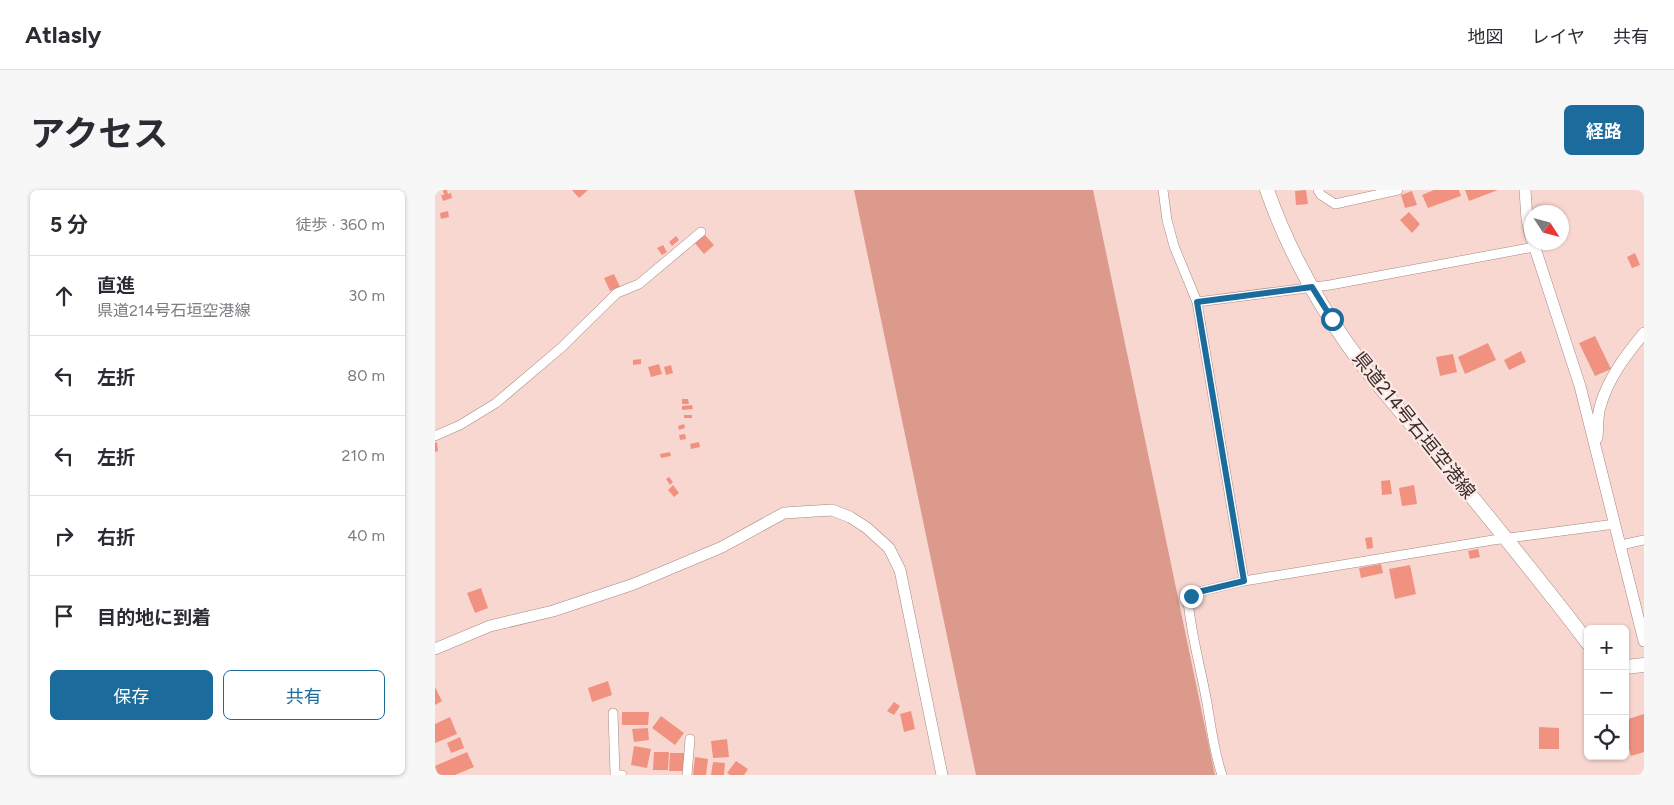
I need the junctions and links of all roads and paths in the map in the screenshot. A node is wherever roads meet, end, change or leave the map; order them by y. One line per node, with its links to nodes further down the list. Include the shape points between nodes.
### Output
1 (1163, 190): 11 (street, via 1173,246)
2 (1267, 190): 10 (main road, 県道214号石垣空港線)
3 (1318, 190): 4 (street, via 1335,204)
4 (1398, 190)
5 (1525, 190): 6 (street)
6 (1526, 205)
7 (701, 232): 13 (street, via 639,284 617,293 562,347 496,403 461,425)
8 (1524, 244): 10 (street)
9 (1536, 250): 14 (street, via 1580,386)
10 (1312, 287): 11 (street); 16 (main road, 県道214号石垣空港線, via 1367,371)
11 (1197, 302): 19 (street)
12 (1644, 333): 14 (street, via 1614,373 1605,393 1599,408)
13 (435, 436)
14 (1596, 447): 15 (street)
15 (1615, 524): 16 (street); 18 (street)
16 (1507, 539): 19 (street); 20 (main road, 県道214号石垣空港線)
17 (1644, 540): 18 (street)
18 (1621, 545): 21 (street)
19 (1244, 581): 30 (street, via 1194,593 1188,600)
20 (1584, 638)
21 (1644, 641)
22 (435, 649): 29 (street, via 490,626 553,611 634,584 722,547 784,513 832,510 867,528 889,548 900,570)
23 (1644, 665): 24 (main road)
24 (1629, 667)
25 (613, 713): 27 (street, via 615,774)
26 (690, 739): 28 (street)
27 (622, 775)
28 (687, 775)
29 (943, 775)
30 (1222, 775)

